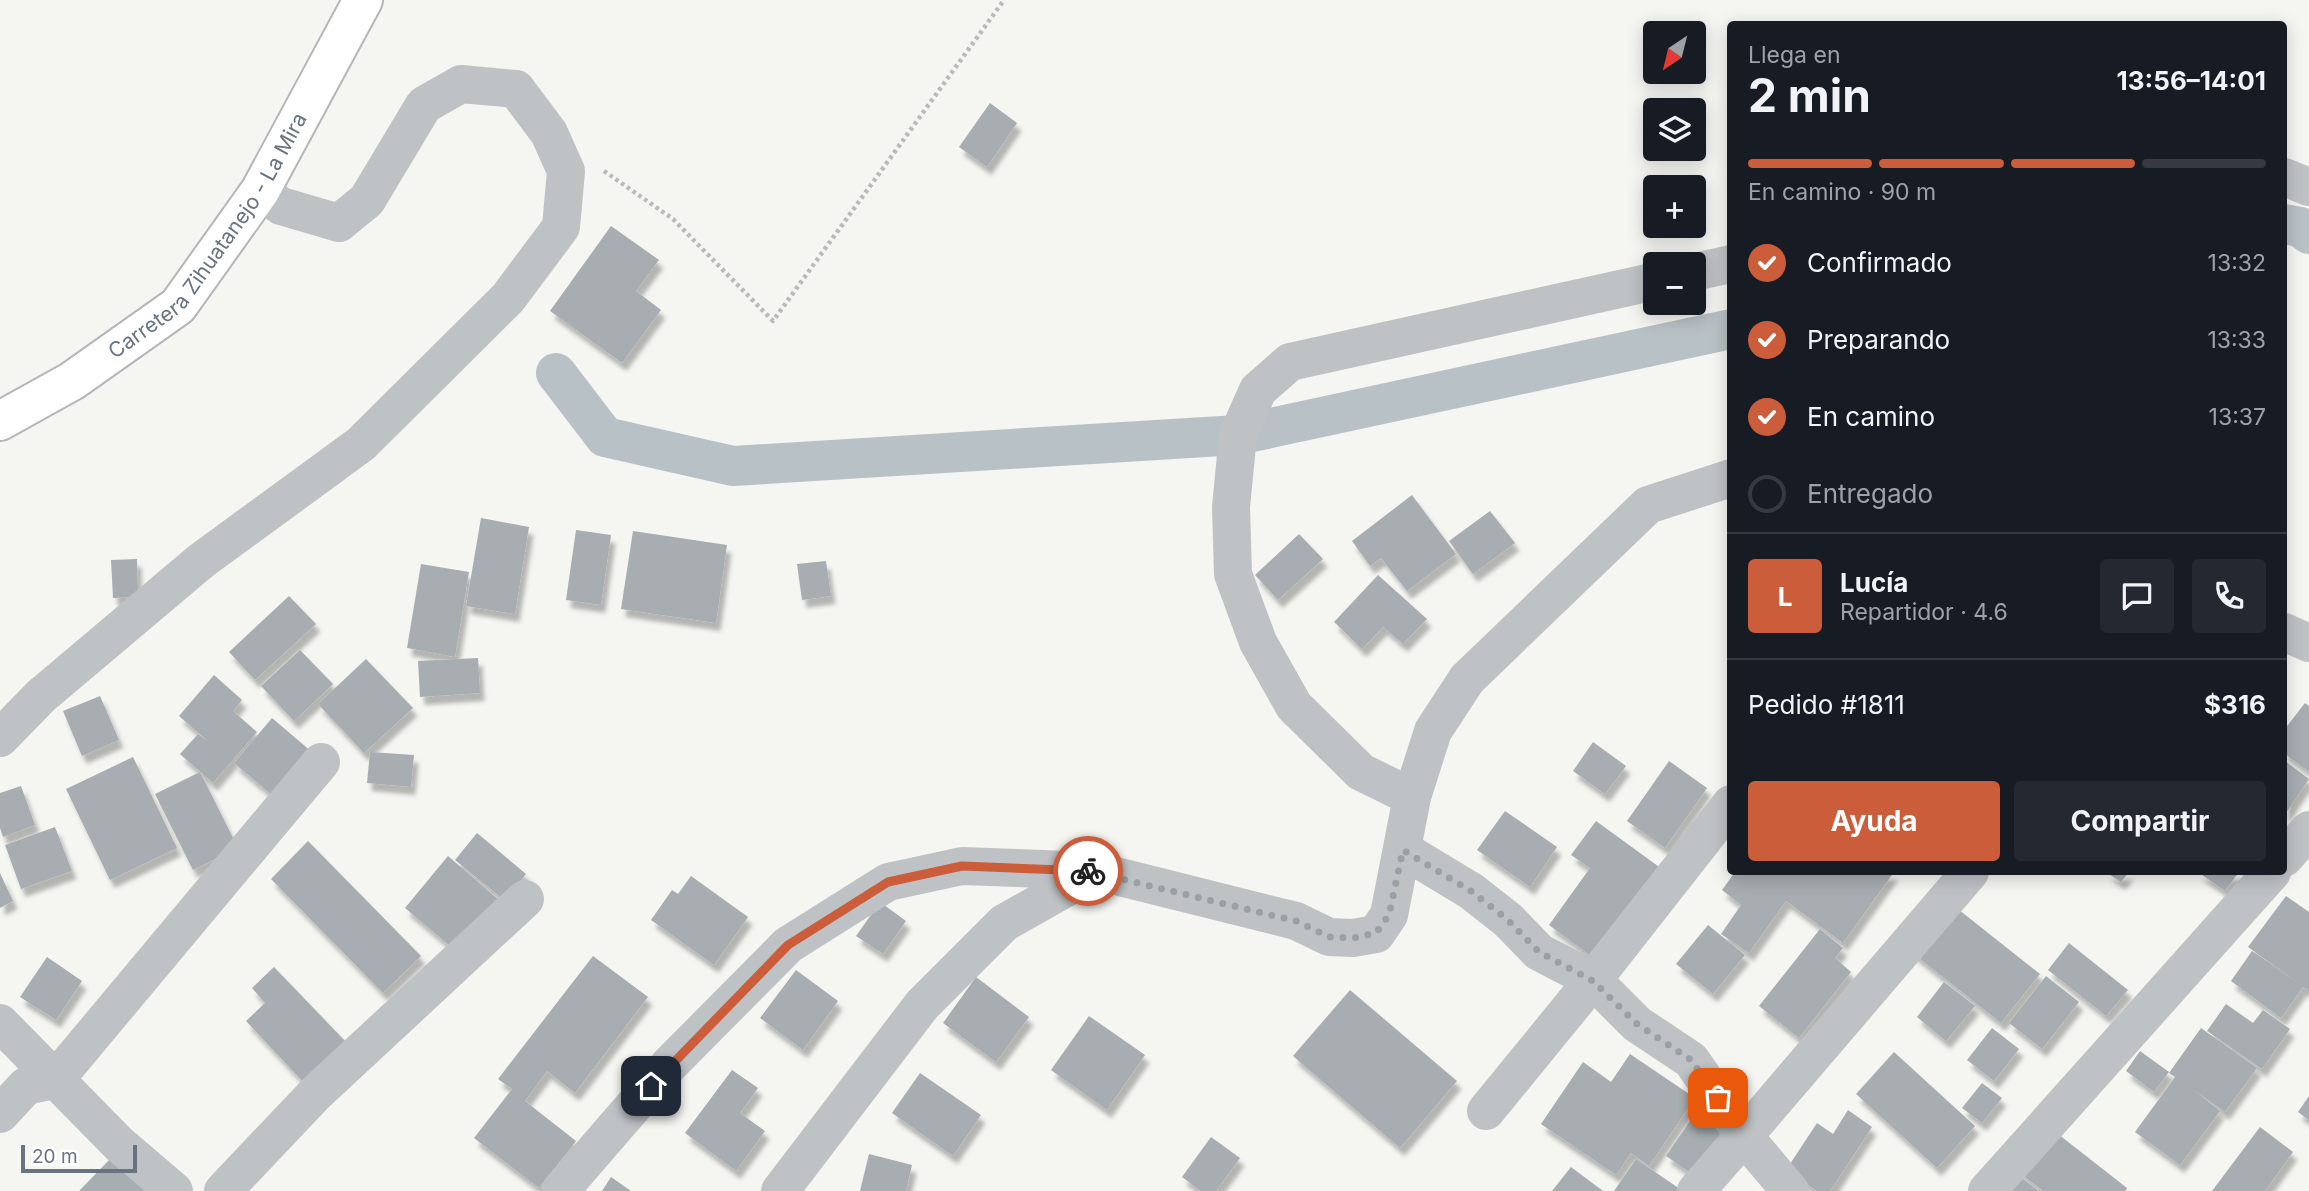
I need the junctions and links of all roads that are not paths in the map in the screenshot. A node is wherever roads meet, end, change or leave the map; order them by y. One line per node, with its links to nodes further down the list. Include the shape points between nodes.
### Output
1 (363, 0): 4 (highway, Carretera Zihuatanejo - La Mira)
2 (2287, 178): 3 (street)
3 (2309, 187)
4 (260, 191): 8 (highway, Carretera Zihuatanejo - La Mira, via 178,306 72,381); 12 (street, via 281,206 339,223 367,200 424,105 461,83 516,89 549,133 566,172 561,228 508,298 361,444 201,561 41,696)
5 (1727, 265): 6 (street)
6 (1706, 269)
7 (1643, 284): 14 (street, via 1290,362 1258,390 1238,435 1231,507 1233,574 1258,642 1294,706 1361,772)
8 (0, 421)
9 (1727, 479): 14 (street, via 1648,505 1515,630 1467,680 1433,731)
10 (2287, 633): 11 (street)
11 (2309, 643)
12 (0, 738)
13 (321, 762): 25 (street)
14 (1412, 797): 17 (street)
15 (1727, 809): 23 (street)
16 (2309, 830): 18 (street)
17 (1403, 850): 19 (street, via 1389,915 1376,933 1353,938 1329,937 1296,921); 23 (street, via 1471,891 1539,952)
18 (2287, 855)
19 (1096, 871): 31 (street, via 962,866 888,882 788,945 669,1065); 32 (street, via 1004,923 922,1005)
20 (1967, 875): 28 (street)
21 (2269, 875): 35 (street)
22 (524, 898): 30 (street, via 316,1094)
23 (1593, 981): 26 (street); 28 (street, via 1637,1024 1691,1060)
24 (0, 1023): 25 (street)
25 (55, 1080): 27 (street, via 26,1086); 29 (street)
26 (1486, 1111)
27 (0, 1114)
28 (1744, 1136): 33 (street); 34 (street)
29 (174, 1191)
30 (223, 1191)
31 (559, 1191)
32 (780, 1191)
33 (1696, 1191)
34 (1790, 1191)
35 (1987, 1191)

